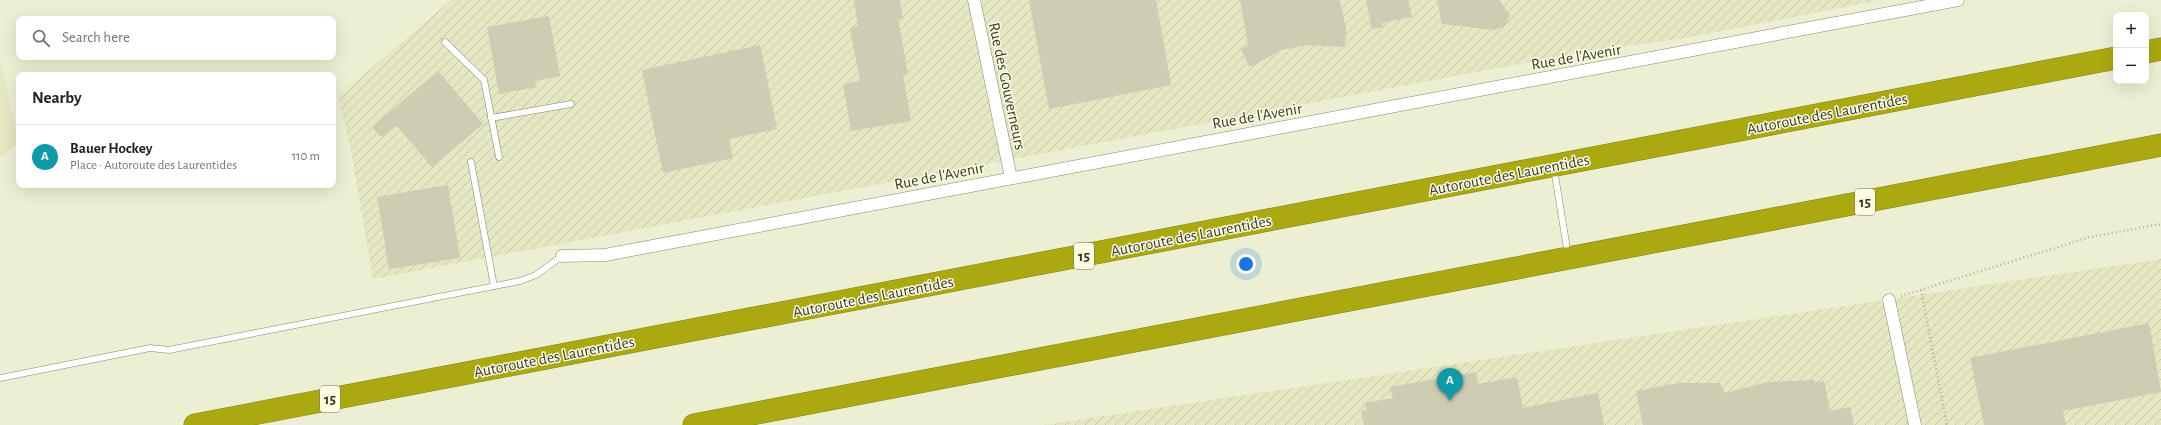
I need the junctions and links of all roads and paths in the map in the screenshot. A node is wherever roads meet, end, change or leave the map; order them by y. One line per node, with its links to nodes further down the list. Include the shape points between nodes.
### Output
1 (974, 0): 13 (street, Rue des Gouverneurs)
2 (1958, 0): 13 (street, Rue de l'Avenir)
3 (445, 42): 8 (lane, via 484,80)
4 (2161, 49): 5 (highway)
5 (2149, 51)
6 (2113, 59): 12 (highway, Autoroute des Laurentides / 15)
7 (571, 104): 8 (lane)
8 (491, 118): 10 (lane)
9 (2161, 145): 16 (highway, 15)
10 (499, 157)
11 (471, 162): 17 (lane)
12 (1553, 166): 16 (lane); 21 (highway, Autoroute des Laurentides / 15)
13 (1011, 178): 15 (street, Rue de l'Avenir, via 605,256)
14 (2161, 224): 18 (path, via 2090,237)
15 (562, 256): 17 (lane, via 529,278)
16 (1569, 258): 22 (highway, 15)
17 (494, 286): 20 (lane, via 169,350 150,348)
18 (1921, 290): 19 (path); 24 (path)
19 (1889, 300): 23 (street)
20 (0, 378)
21 (195, 425)
22 (694, 425)
23 (1915, 425)
24 (1948, 425)

